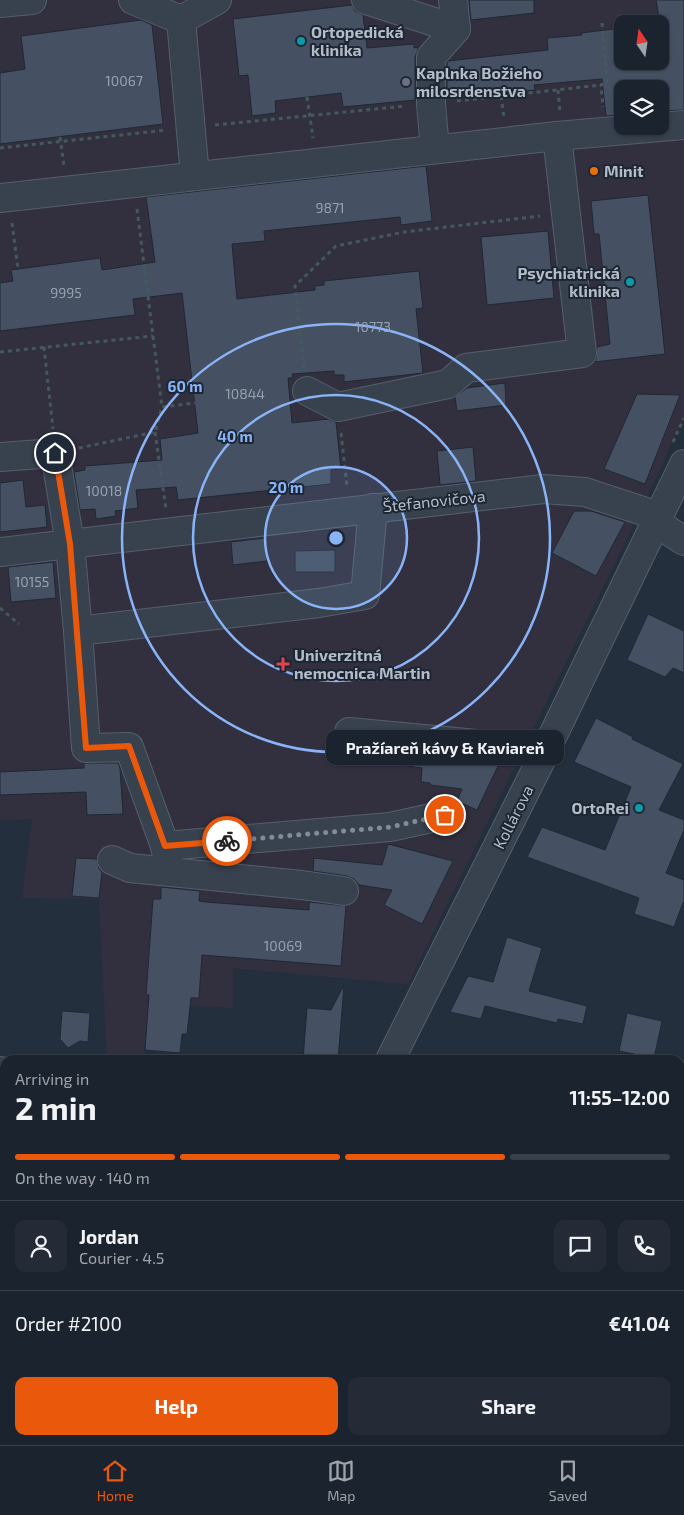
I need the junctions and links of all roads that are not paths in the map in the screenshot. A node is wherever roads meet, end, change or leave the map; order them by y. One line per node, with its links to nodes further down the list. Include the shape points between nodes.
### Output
1 (32, 0): 6 (street)
2 (133, 0): 7 (street)
3 (217, 0): 7 (street)
4 (366, 0): 8 (street)
5 (453, 0): 8 (street)
6 (0, 3)
7 (181, 20): 12 (street)
8 (456, 30): 11 (street, via 431,57 430,104)
9 (684, 125): 10 (street)
10 (557, 136): 11 (street); 14 (street, via 582,353 466,368 448,384 338,407)
11 (435, 149): 12 (street)
12 (195, 176): 13 (street)
13 (4, 198)
14 (307, 391)
15 (0, 457): 20 (street, via 55,453)
16 (684, 464): 18 (street, Kollárova)
17 (373, 508): 18 (street, Štefanovičova, via 543,489 585,492); 20 (street, Štefanovičova); 22 (street, via 365,595)
18 (657, 519): 19 (street, Štefanovičova); 24 (street, Kollárova)
19 (684, 541)
20 (70, 544): 21 (street, Štefanovičova); 22 (street)
21 (0, 552)
22 (78, 631): 26 (street, via 86,748 129,746)
23 (349, 732): 24 (street, via 520,748)
24 (542, 758): 29 (street, Kollárova)
25 (445, 815): 26 (street, via 390,827)
26 (168, 858): 27 (street, via 130,868); 28 (street)
27 (112, 860)
28 (344, 891)
29 (393, 1055)

